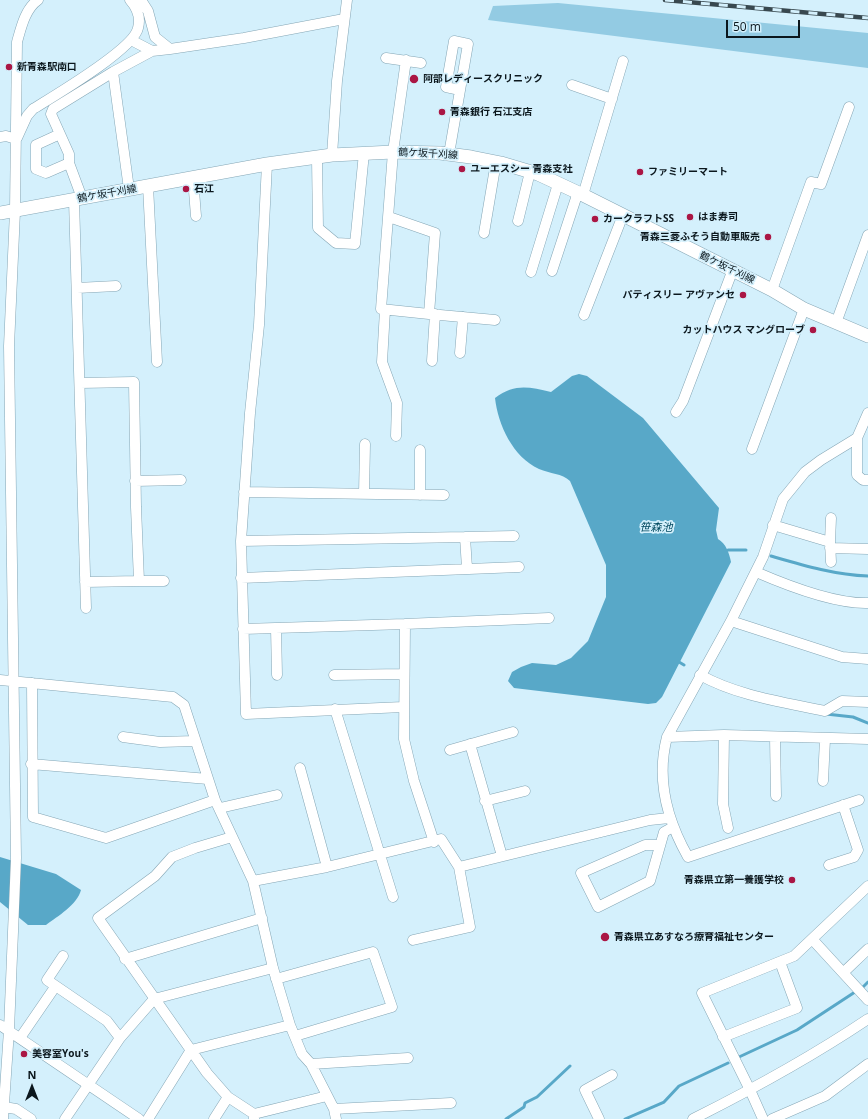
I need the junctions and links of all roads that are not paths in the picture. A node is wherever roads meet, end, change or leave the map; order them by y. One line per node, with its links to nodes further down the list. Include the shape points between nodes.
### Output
1 (38, 0): 20 (street, via 22,23 17,42)
2 (130, 0): 6 (street, via 139,17 138,29)
3 (141, 0): 7 (street, via 148,11 155,37)
4 (347, 0): 5 (street)
5 (344, 19): 7 (street); 24 (street)
6 (131, 40): 8 (street); 20 (street, via 109,59 33,109)
7 (170, 49): 8 (street)
8 (152, 51): 13 (street)
9 (386, 58): 10 (street)
10 (406, 60): 12 (street); 21 (street)
11 (623, 61): 16 (street)
12 (421, 63)
13 (113, 72): 18 (street, via 53,109 51,114); 33 (street)
14 (572, 85): 16 (street)
15 (460, 90): 23 (street)
16 (612, 99): 34 (street)
17 (849, 107): 49 (street, via 821,184 811,182)
18 (60, 134): 27 (street, via 70,154); 27 (street, via 36,145 36,169 46,173)
19 (0, 137): 20 (street)
20 (16, 139): 36 (street)
21 (393, 152): 22 (main road, 鶴ケ坂千刈線); 23 (main road, 鶴ケ坂千刈線); 40 (street)
22 (364, 153): 24 (main road, 鶴ケ坂千刈線); 25 (street, via 355,244 336,243 318,228)
23 (449, 154): 26 (main road, 鶴ケ坂千刈線)
24 (332, 156): 25 (main road, 鶴ケ坂千刈線)
25 (317, 158): 28 (main road, 鶴ケ坂千刈線)
26 (496, 162): 29 (main road, 鶴ケ坂千刈線); 42 (street)
27 (69, 163): 35 (street)
28 (267, 164): 30 (main road, 鶴ケ坂千刈線); 72 (street, via 259,325)
29 (530, 172): 31 (main road, 鶴ケ坂千刈線); 41 (street)
30 (194, 178): 32 (main road, 鶴ケ坂千刈線); 39 (street)
31 (558, 184): 34 (main road, 鶴ケ坂千刈線); 45 (street)
32 (148, 186): 33 (main road, 鶴ケ坂千刈線); 59 (street)
33 (129, 190): 35 (main road, 鶴ケ坂千刈線)
34 (580, 194): 38 (main road, 鶴ケ坂千刈線); 44 (street)
35 (78, 199): 36 (main road, 鶴ケ坂千刈線); 48 (street)
36 (15, 211): 37 (main road, 鶴ケ坂千刈線); 104 (street, via 9,346)
37 (0, 213)
38 (623, 215): 46 (main road, 鶴ケ坂千刈線); 53 (street)
39 (196, 216)
40 (389, 217): 50 (street, via 381,310); 52 (street, via 435,233)
41 (518, 221)
42 (484, 233)
43 (868, 235): 56 (street)
44 (552, 271)
45 (531, 272)
46 (732, 272): 49 (main road, 鶴ケ坂千刈線); 62 (street, via 683,401)
47 (116, 286): 48 (street)
48 (77, 288): 61 (street)
49 (772, 290): 51 (main road, 鶴ケ坂千刈線)
50 (385, 310): 52 (street); 64 (street, via 382,362 397,403)
51 (804, 310): 56 (main road, 鶴ケ坂千刈線); 67 (street)
52 (432, 314): 54 (street); 60 (street)
53 (584, 315)
54 (463, 317): 55 (street); 58 (street)
55 (495, 320)
56 (836, 323): 57 (main road, 鶴ケ坂千刈線)
57 (868, 336)
58 (460, 353)
59 (157, 362)
60 (432, 362)
61 (80, 383): 71 (street, via 134,382); 90 (street)
62 (676, 412)
63 (868, 413): 65 (street)
64 (396, 436)
65 (857, 438): 70 (street, via 857,475); 77 (street, via 804,472 783,499)
66 (365, 444): 73 (street)
67 (752, 449)
68 (420, 450): 74 (street)
69 (181, 480): 71 (street)
70 (868, 480)
71 (135, 481): 88 (street)
72 (244, 492): 73 (street); 80 (street)
73 (364, 494): 74 (street)
74 (420, 494): 75 (street)
75 (444, 495)
76 (831, 518): 81 (street)
77 (773, 525): 81 (street); 86 (street)
78 (514, 536): 79 (street)
79 (465, 537): 80 (street); 85 (street)
80 (241, 541): 87 (street)
81 (830, 545): 82 (street); 83 (street)
82 (868, 549)
83 (831, 562)
84 (518, 567): 85 (street)
85 (467, 568): 87 (street)
86 (756, 572): 91 (street, via 818,594); 94 (street)
87 (241, 578): 96 (street)
88 (139, 581): 89 (street); 90 (street)
89 (164, 581)
90 (85, 582): 92 (street)
91 (868, 603)
92 (86, 608)
93 (549, 618): 95 (street)
94 (731, 621): 98 (street, via 842,657); 102 (street)
95 (405, 624): 97 (street); 99 (street)
96 (243, 628): 97 (street); 108 (street, via 246,714)
97 (276, 628): 100 (street)
98 (868, 659)
99 (404, 674): 101 (street); 107 (street)
100 (277, 675)
101 (334, 675)
102 (700, 675): 106 (street, via 742,692 825,711 842,701); 113 (street)
103 (0, 680): 104 (street)
104 (14, 682): 105 (street); 158 (street, via 14,929)
105 (32, 683): 116 (street, via 173,697 184,705); 119 (street)
106 (868, 702)
107 (403, 707): 108 (street); 133 (street, via 404,739 414,781)
108 (335, 709): 135 (street)
109 (513, 732): 117 (street)
110 (724, 734): 112 (street); 113 (street); 131 (street, via 723,804)
111 (123, 737): 116 (street, via 160,742)
112 (775, 737): 114 (street); 125 (street)
113 (667, 738): 130 (street, via 662,756 662,776)
114 (825, 739): 115 (street); 122 (street)
115 (868, 739)
116 (195, 741): 121 (street)
117 (470, 744): 118 (street); 127 (street)
118 (450, 750)
119 (31, 764): 121 (street); 128 (street, via 33,817 106,838)
120 (300, 768): 138 (street)
121 (208, 779): 128 (street)
122 (823, 781)
123 (524, 791): 127 (street)
124 (277, 795): 128 (street)
125 (776, 796)
126 (859, 800): 129 (street)
127 (485, 801): 136 (street)
128 (217, 804): 132 (street)
129 (843, 805): 130 (street, via 688,857); 137 (street, via 858,850 854,857)
130 (671, 822): 134 (street, via 664,832); 136 (street, via 650,820)
131 (728, 828)
132 (232, 837): 140 (street); 148 (street, via 172,857 156,876 98,918)
133 (434, 842): 135 (street); 139 (street, via 441,839)
134 (660, 845): 134 (street, via 645,845 582,873 598,907 650,881)
135 (381, 855): 138 (street); 142 (street)
136 (502, 856): 139 (street)
137 (829, 865)
138 (327, 867): 140 (street)
139 (459, 867): 145 (street, via 470,928)
140 (253, 881): 143 (street)
141 (868, 886): 144 (street)
142 (393, 897)
143 (262, 918): 148 (street); 150 (street)
144 (812, 939): 149 (street, via 794,956); 151 (street)
145 (413, 940)
146 (868, 949): 151 (street)
147 (63, 956): 153 (street, via 47,980)
148 (125, 958): 154 (street)
149 (780, 962): 160 (street, via 796,1008); 160 (street, via 702,993)
150 (273, 968): 152 (street); 154 (street)
151 (844, 972): 155 (street)
152 (276, 980): 157 (street); 159 (street, via 373,952 392,1007)
153 (55, 987): 161 (street); 162 (street, via 107,1021)
154 (154, 999): 162 (street); 163 (street)
155 (868, 1000)
156 (868, 1019): 169 (street, via 826,1047)
157 (290, 1025): 159 (street); 163 (street)
158 (4, 1027): 161 (street); 173 (street)
159 (295, 1036): 165 (street, via 302,1054)
160 (723, 1037): 169 (street)
161 (20, 1038): 168 (street)
162 (120, 1038): 168 (street)
163 (191, 1050): 171 (street); 180 (street)
164 (408, 1058): 165 (street)
165 (311, 1064): 170 (street)
166 (868, 1064): 185 (street, via 825,1096)
167 (612, 1075): 182 (street, via 585,1090)
168 (90, 1084): 178 (street); 179 (street)
169 (750, 1090): 183 (street); 184 (street)
170 (327, 1096): 174 (street); 175 (street)
171 (228, 1097): 175 (street); 181 (street)
172 (451, 1104): 174 (street)
173 (4, 1107): 176 (street); 177 (street, via 16,1109)
174 (335, 1114)
175 (254, 1116)
176 (2, 1119)
177 (31, 1119)
178 (65, 1119)
179 (139, 1119)
180 (148, 1119)
181 (214, 1119)
182 (598, 1119)
183 (692, 1119)
184 (763, 1119)
185 (772, 1119)

